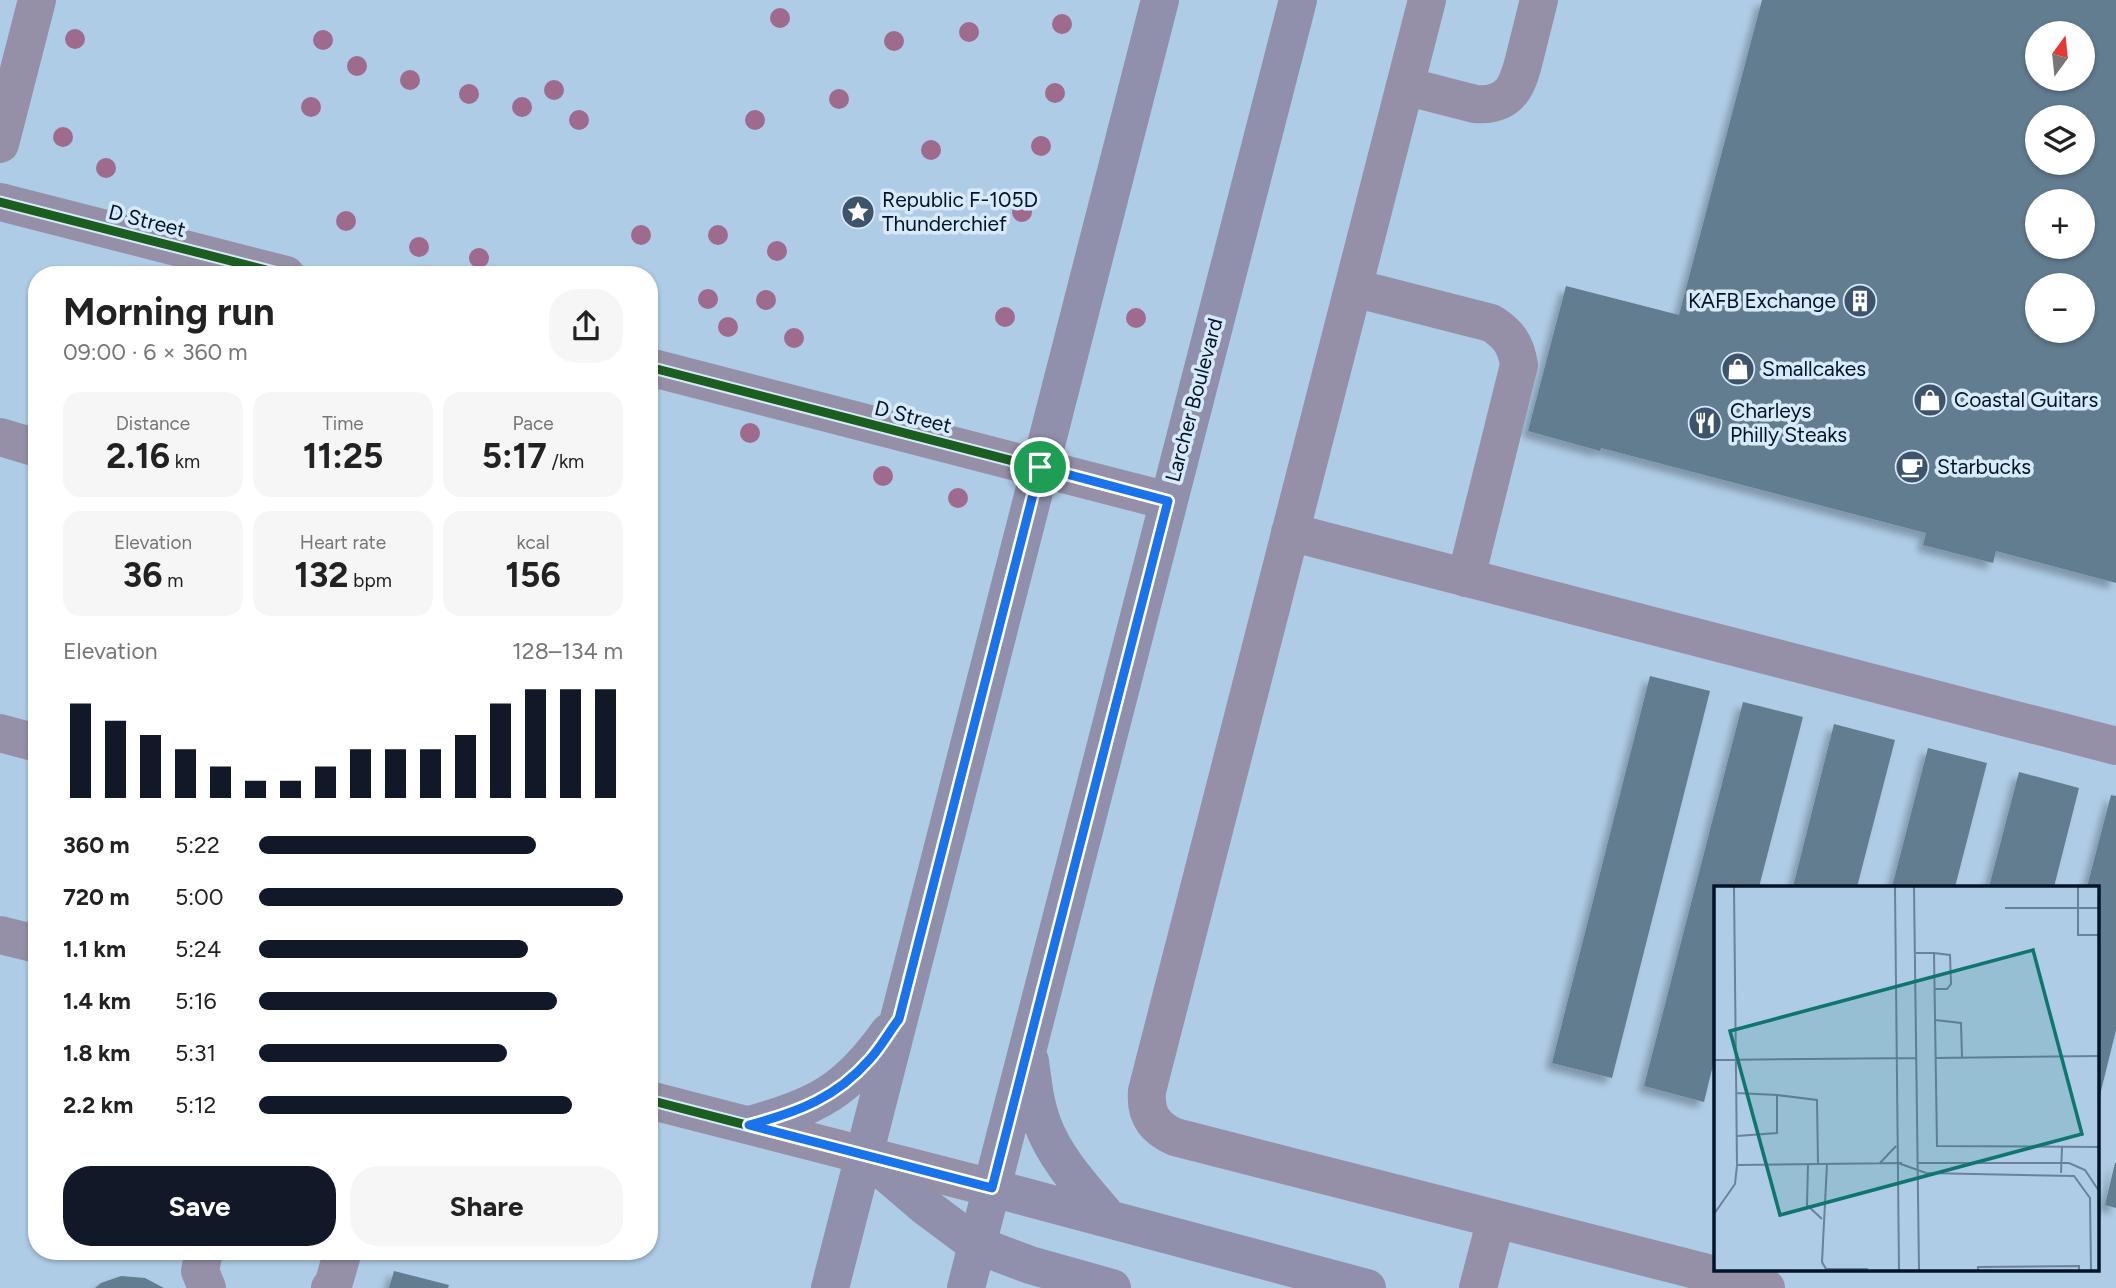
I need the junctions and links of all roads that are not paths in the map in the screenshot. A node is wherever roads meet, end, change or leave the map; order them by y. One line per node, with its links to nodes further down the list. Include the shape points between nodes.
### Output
1 (37, 0): 7 (street)
2 (1160, 0): 14 (main road)
3 (1298, 0): 15 (main road, Larcher Boulevard)
4 (1427, 0): 6 (street)
5 (1539, 0): 6 (street, via 1520,78 1507,96 1486,105 1475,104)
6 (1405, 86): 10 (street)
7 (0, 145)
8 (0, 202): 9 (street, D Street)
9 (251, 266)
10 (1354, 288): 16 (street); 17 (street, via 1491,323 1511,338 1517,351 1519,365)
11 (658, 369): 14 (street, D Street)
12 (0, 437): 13 (street)
13 (28, 445)
14 (1040, 467): 15 (street, D Street); 23 (main road)
15 (1168, 501): 24 (main road, Larcher Boulevard)
16 (1290, 532): 17 (street); 30 (street, via 1147,1091 1149,1115 1155,1125 1175,1137)
17 (1466, 578): 20 (street)
18 (0, 733): 19 (street)
19 (28, 741)
20 (2116, 746)
21 (0, 935): 22 (street)
22 (28, 942)
23 (899, 1019): 26 (main road, via 871,1058 829,1095); 27 (main road)
24 (1028, 1044): 28 (main road, Larcher Boulevard); 29 (main road, via 1042,1125 1054,1148)
25 (658, 1102): 26 (street)
26 (749, 1125): 27 (street)
27 (864, 1154): 28 (street); 31 (main road); 37 (main road)
28 (992, 1188): 29 (main road); 31 (main road, Larcher Boulevard)
29 (1108, 1218): 39 (main road)
30 (1496, 1219): 40 (street); 41 (street)
31 (977, 1245): 34 (main road); 38 (main road, Larcher Boulevard)
32 (202, 1260): 35 (street, via 200,1271)
33 (340, 1260): 36 (street)
34 (1093, 1286)
35 (207, 1288)
36 (330, 1288)
37 (830, 1288)
38 (966, 1288)
39 (1367, 1288)
40 (1478, 1288)
41 (1766, 1288)

